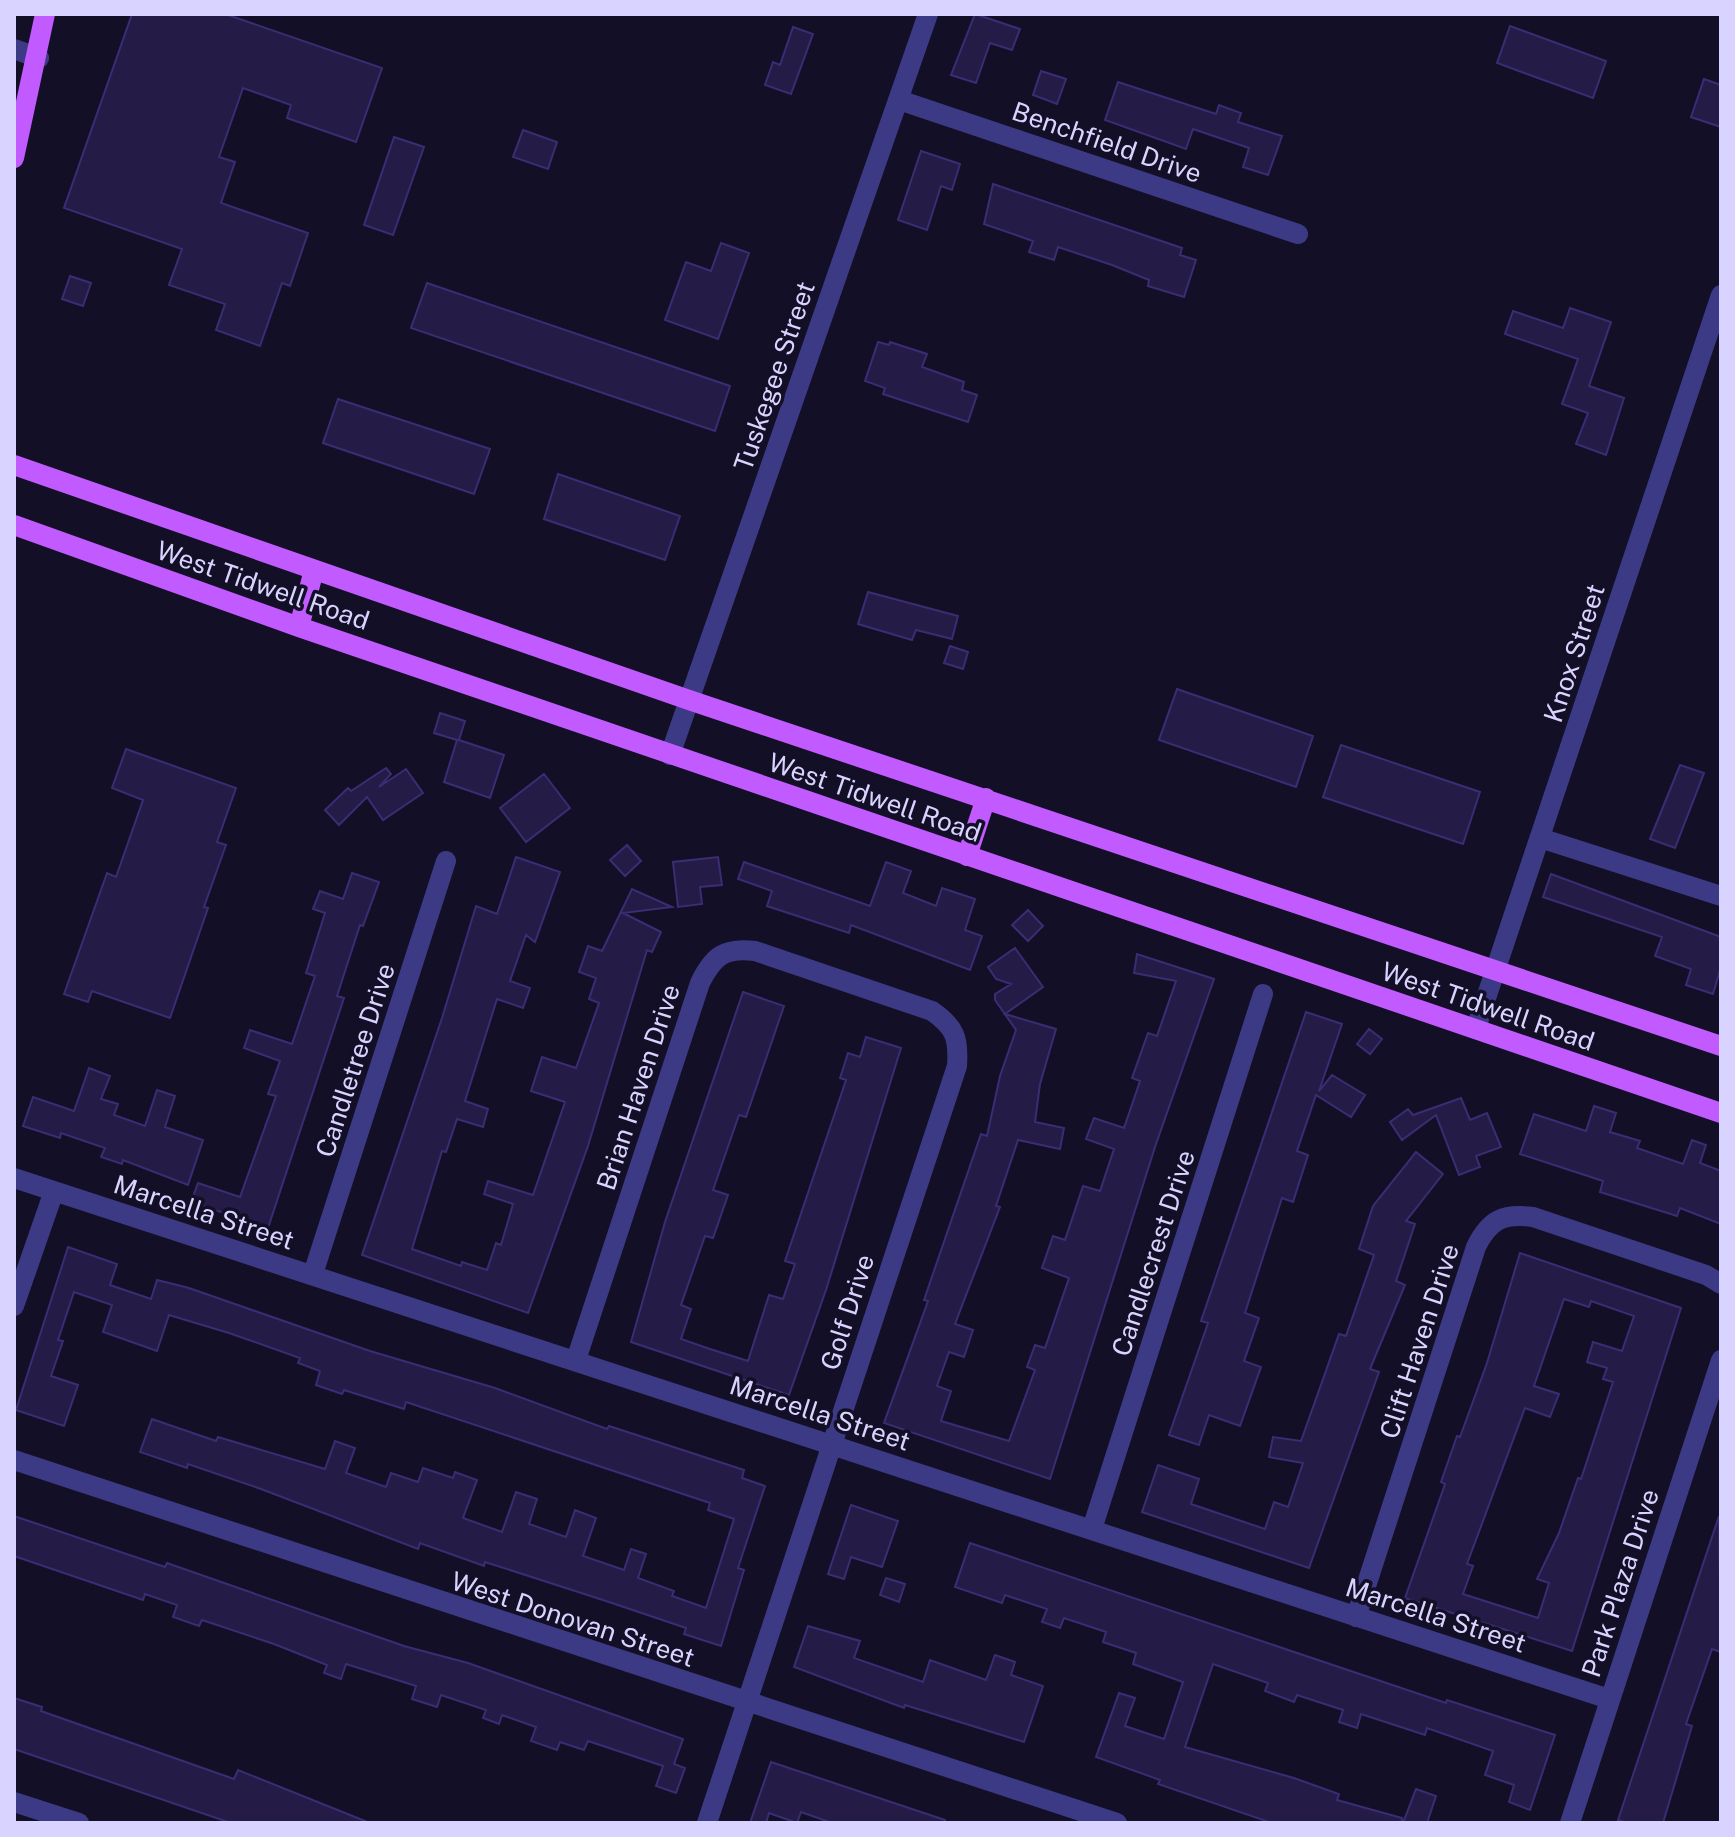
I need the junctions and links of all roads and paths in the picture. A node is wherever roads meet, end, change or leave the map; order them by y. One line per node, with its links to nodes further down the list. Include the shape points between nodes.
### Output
1 (45, 14): 4 (main road)
2 (928, 14): 5 (street, Tuskegee Street)
3 (14, 49): 4 (street)
4 (39, 58): 6 (main road)
5 (899, 100): 7 (street, Benchfield Drive); 13 (street, Tuskegee Street)
6 (14, 158)
7 (1298, 234)
8 (1721, 295): 16 (street, Knox Street)
9 (14, 465): 11 (main road, West Tidwell Road)
10 (14, 525): 12 (main road, West Tidwell Road)
11 (314, 570): 12 (main road); 13 (main road, West Tidwell Road)
12 (299, 627): 14 (main road, West Tidwell Road)
13 (689, 700): 14 (street, Tuskegee Street); 15 (main road, West Tidwell Road)
14 (670, 755): 17 (main road, West Tidwell Road)
15 (986, 798): 17 (main road); 20 (main road, West Tidwell Road)
16 (1540, 838): 19 (street); 20 (street, Knox Street)
17 (967, 856): 23 (main road, West Tidwell Road)
18 (446, 861): 28 (street, Candletree Drive)
19 (1721, 896)
20 (1495, 971): 23 (street, Knox Street); 24 (main road, West Tidwell Road)
21 (838, 979): 31 (street, Brian Haven Drive, via 736,948 719,953 708,965); 33 (street, Golf Drive, via 932,1011 950,1023 959,1041 957,1066)
22 (1263, 994): 35 (street, Candlecrest Drive)
23 (1476, 1028): 25 (main road, West Tidwell Road)
24 (1721, 1046)
25 (1721, 1113)
26 (14, 1178): 27 (street, Marcella Street)
27 (54, 1191): 28 (street, Marcella Street); 30 (street)
28 (313, 1274): 31 (street, Marcella Street)
29 (1721, 1284): 36 (street, Clift Haven Drive, via 1533,1217 1511,1215 1493,1221 1483,1233)
30 (14, 1306)
31 (576, 1360): 33 (street, Marcella Street)
32 (1721, 1360): 37 (street, Park Plaza Drive)
33 (831, 1444): 35 (street, Marcella Street); 38 (street, Golf Drive)
34 (14, 1460): 38 (street, West Donovan Street)
35 (1092, 1529): 36 (street, Marcella Street)
36 (1356, 1617): 37 (street, Marcella Street)
37 (1609, 1699): 43 (street, Park Plaza Drive)
38 (746, 1703): 41 (street, Golf Drive); 42 (street, West Donovan Street)
39 (14, 1802): 40 (street)
40 (79, 1823)
41 (707, 1823)
42 (1117, 1823)
43 (1570, 1823)

